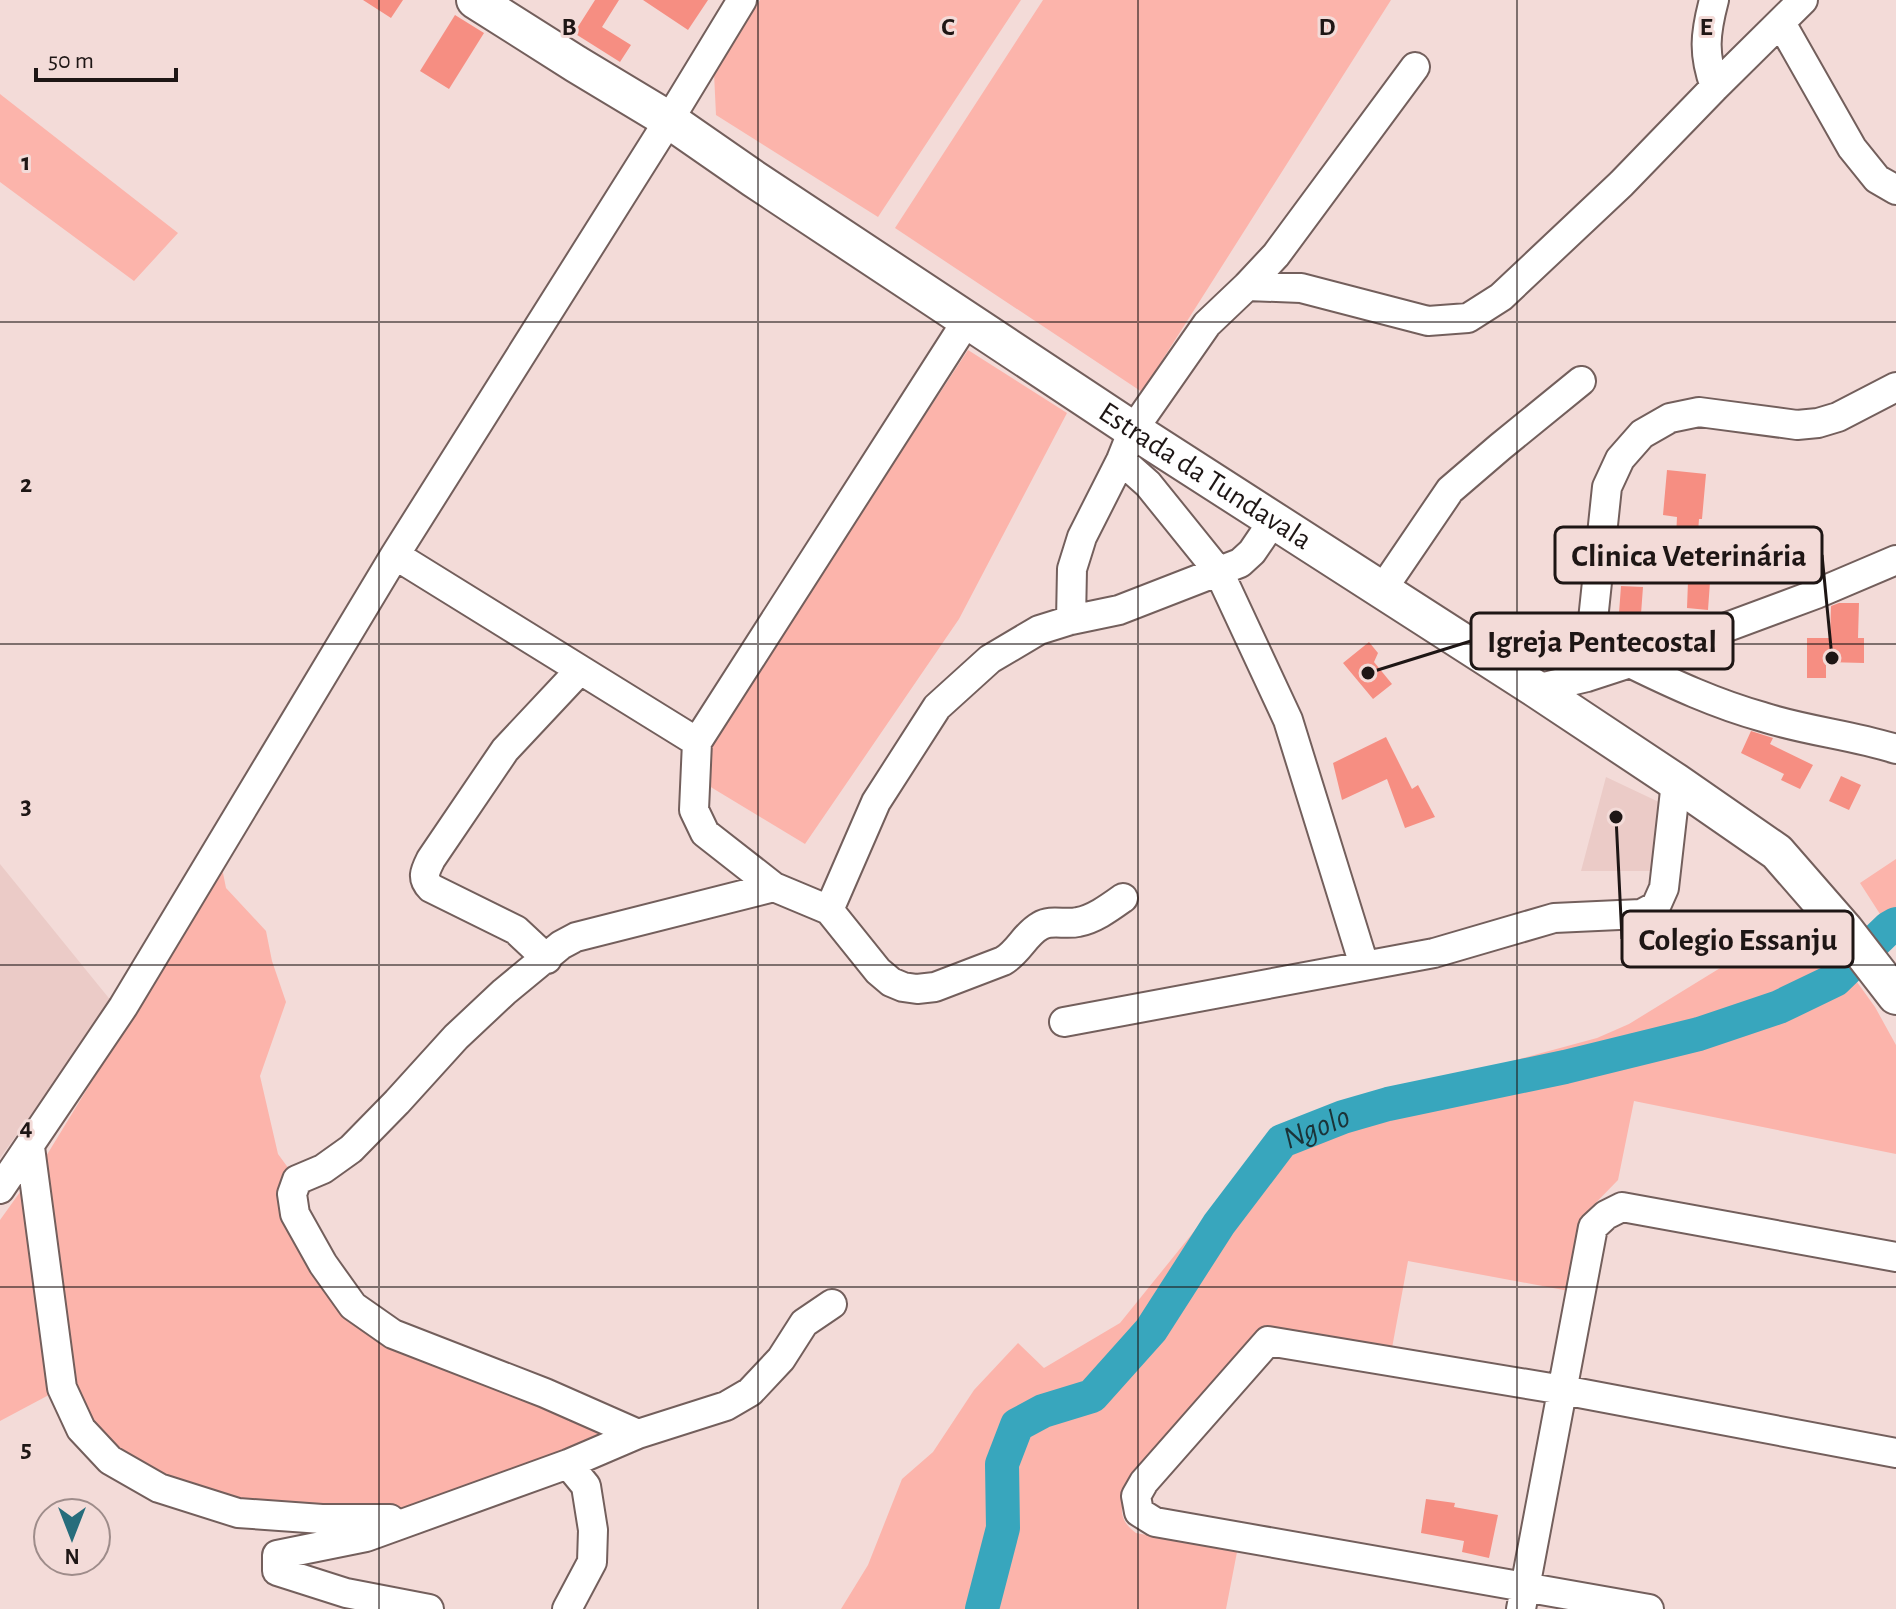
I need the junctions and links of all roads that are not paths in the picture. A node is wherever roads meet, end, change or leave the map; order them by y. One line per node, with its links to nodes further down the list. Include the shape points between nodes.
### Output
1 (475, 0): 8 (main road, Estrada da Tundavala)
2 (742, 0): 8 (street)
3 (1714, 0): 7 (street, via 1705,43)
4 (1803, 0): 5 (street)
5 (1781, 23): 7 (street); 9 (street, via 1852,148 1877,179)
6 (1415, 67): 10 (street, via 1276,255)
7 (1715, 87): 10 (street, via 1523,277 1468,318 1428,321 1301,288)
8 (669, 120): 11 (main road, Estrada da Tundavala); 16 (street)
9 (1896, 190)
10 (1247, 286): 14 (street, via 1207,324)
11 (968, 319): 14 (main road, Estrada da Tundavala); 25 (street)
12 (1581, 381): 19 (street, via 1450,490)
13 (1896, 387): 23 (street, via 1818,423 1699,412 1670,418 1642,434 1620,459 1607,487)
14 (1127, 445): 15 (main road, Estrada da Tundavala); 18 (street, via 1148,484); 20 (street, via 1082,537 1072,569)
15 (1273, 521): 18 (street, via 1252,552); 19 (main road, Estrada da Tundavala)
16 (395, 555): 22 (street); 35 (street, via 123,1007)
17 (1896, 560): 21 (street)
18 (1219, 572): 20 (street, via 1119,610); 32 (street, via 1288,720)
19 (1382, 590): 24 (main road, Estrada da Tundavala)
20 (1071, 620): 30 (street, via 1039,630 990,659 937,707 876,802)
21 (1630, 663): 23 (street); 26 (street, via 1687,691 1764,718)
22 (580, 670): 25 (street); 31 (street, via 505,750 424,873 431,888 516,930)
23 (1587, 677): 24 (street)
24 (1536, 689): 27 (main road, Estrada da Tundavala)
25 (697, 742): 28 (street, via 694,810 705,833)
26 (1896, 749)
27 (1676, 782): 32 (street, via 1664,888 1656,906 1641,914 1554,918 1434,953); 33 (main road, Estrada da Tundavala, via 1777,852)
28 (774, 887): 30 (street); 31 (street, via 576,937)
29 (1123, 898): 30 (street, via 1081,922 1044,923 1003,961 917,989 891,982 878,971)
30 (829, 910)
31 (547, 959): 40 (street, via 456,1037 351,1149 297,1180 292,1194 295,1214 353,1306 393,1334)
32 (1364, 965): 34 (street)
33 (1892, 991)
34 (1064, 1022)
35 (30, 1147): 36 (street); 43 (street, via 62,1388 81,1429 110,1460 159,1488 238,1513)
36 (0, 1189)
37 (1896, 1257): 39 (street, via 1622,1207 1593,1227)
38 (832, 1304): 40 (street, via 804,1323 781,1359 750,1392 726,1406)
39 (1563, 1390): 41 (street); 44 (street); 44 (street, via 1268,1341 1136,1496 1139,1512 1155,1522)
40 (638, 1434): 42 (street)
41 (1896, 1453)
42 (568, 1464): 43 (street); 46 (street, via 586,1486 593,1530 592,1562)
43 (415, 1519): 45 (street, via 366,1537 277,1555 277,1571 346,1593)
44 (1523, 1598): 47 (street)
45 (429, 1609)
46 (567, 1609)
47 (1649, 1609)

